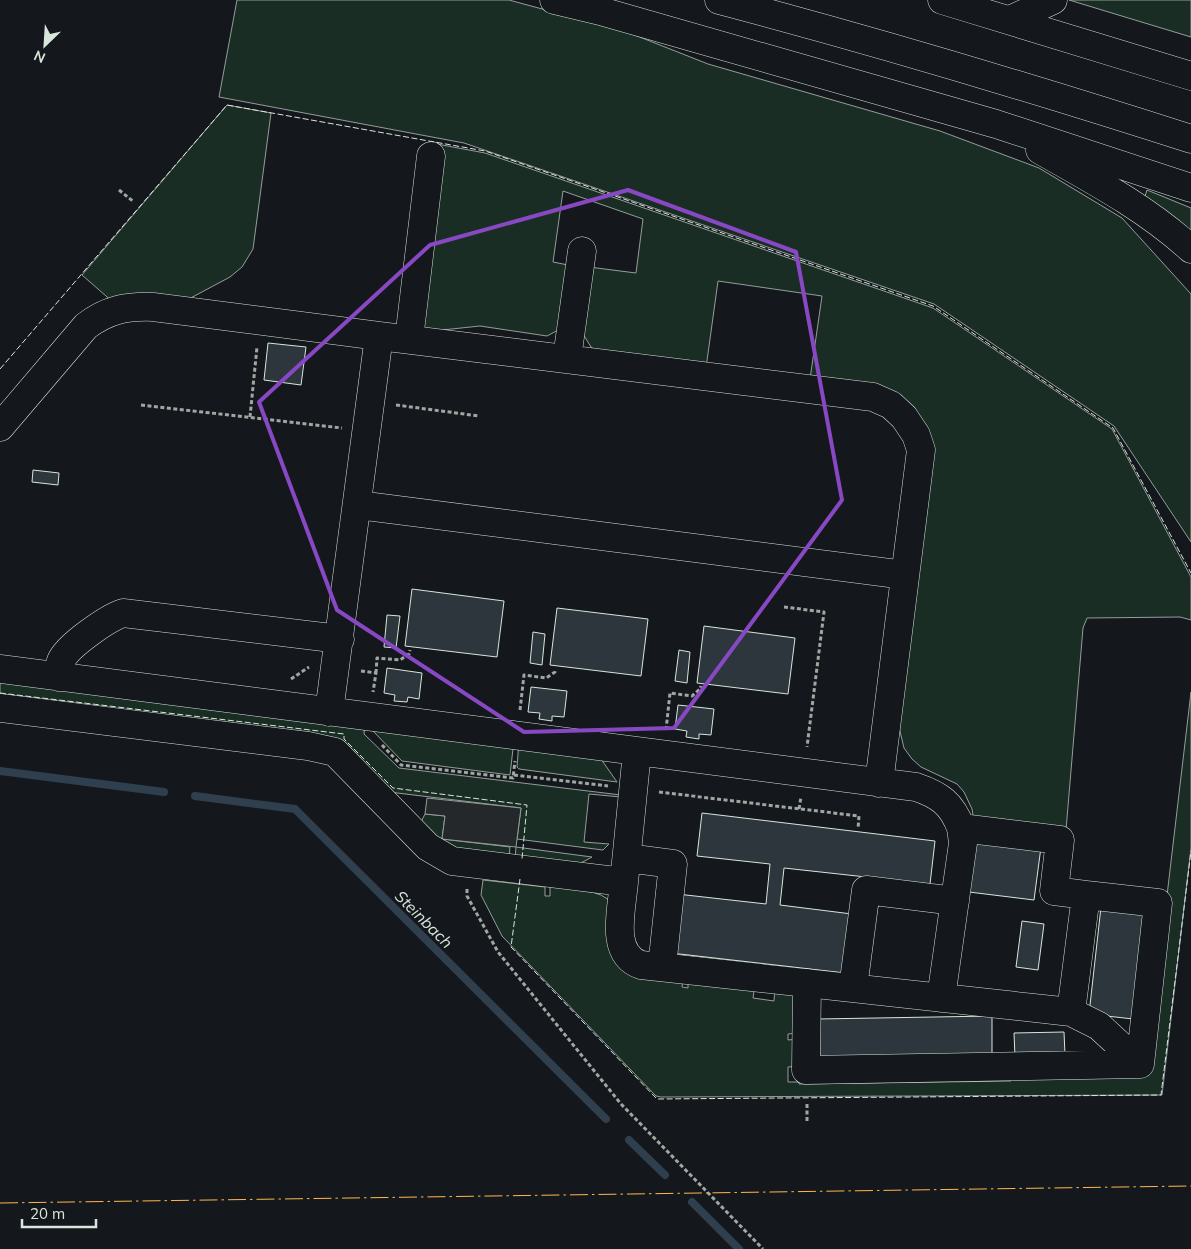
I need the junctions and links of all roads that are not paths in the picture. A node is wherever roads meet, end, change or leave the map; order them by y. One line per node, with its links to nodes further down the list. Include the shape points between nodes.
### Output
1 (554, 0): 7 (main road)
2 (719, 0): 8 (main road, via 1037,89)
3 (942, 0): 5 (main road)
4 (1053, 0): 5 (main road)
5 (1010, 20): 6 (main road)
6 (1191, 76)
7 (996, 124): 10 (main road); 11 (main road, via 1136,206)
8 (1191, 139)
9 (431, 156): 14 (main road)
10 (1191, 188)
11 (1191, 249)
12 (582, 251): 15 (main road)
13 (379, 336): 14 (main road); 16 (main road, via 153,307 116,309 86,326); 17 (main road)
14 (409, 339): 15 (main road)
15 (568, 358): 18 (main road, via 873,397 891,405 916,434 921,450)
16 (0, 427)
17 (358, 505): 18 (main road); 19 (main road)
18 (905, 575): 25 (main road)
19 (340, 639): 21 (main road, via 123,613 112,617 67,652 61,661); 23 (main road)
20 (0, 669): 21 (main road)
21 (59, 677): 23 (main road)
22 (0, 708): 27 (main road, via 308,746 334,752 428,847 452,861)
23 (330, 712): 24 (main road)
24 (637, 752): 25 (main road); 27 (main road)
25 (879, 783): 26 (main road, via 932,792 947,802)
26 (961, 828): 28 (main road, via 1060,840 1054,891); 29 (main road, via 963,843)
27 (626, 870): 30 (main road, via 620,938 622,948 633,962); 30 (main road, via 673,864)
28 (1086, 895): 34 (main road); 35 (main road, via 1158,903)
29 (954, 901): 32 (main road, via 866,890); 33 (main road)
30 (662, 967): 31 (main road)
31 (808, 983): 32 (main road); 35 (main road, via 803,1036 806,1070)
32 (853, 988): 33 (main road)
33 (941, 998): 34 (main road)
34 (1071, 1012): 35 (main road, via 1099,1026)
35 (1140, 1064)

